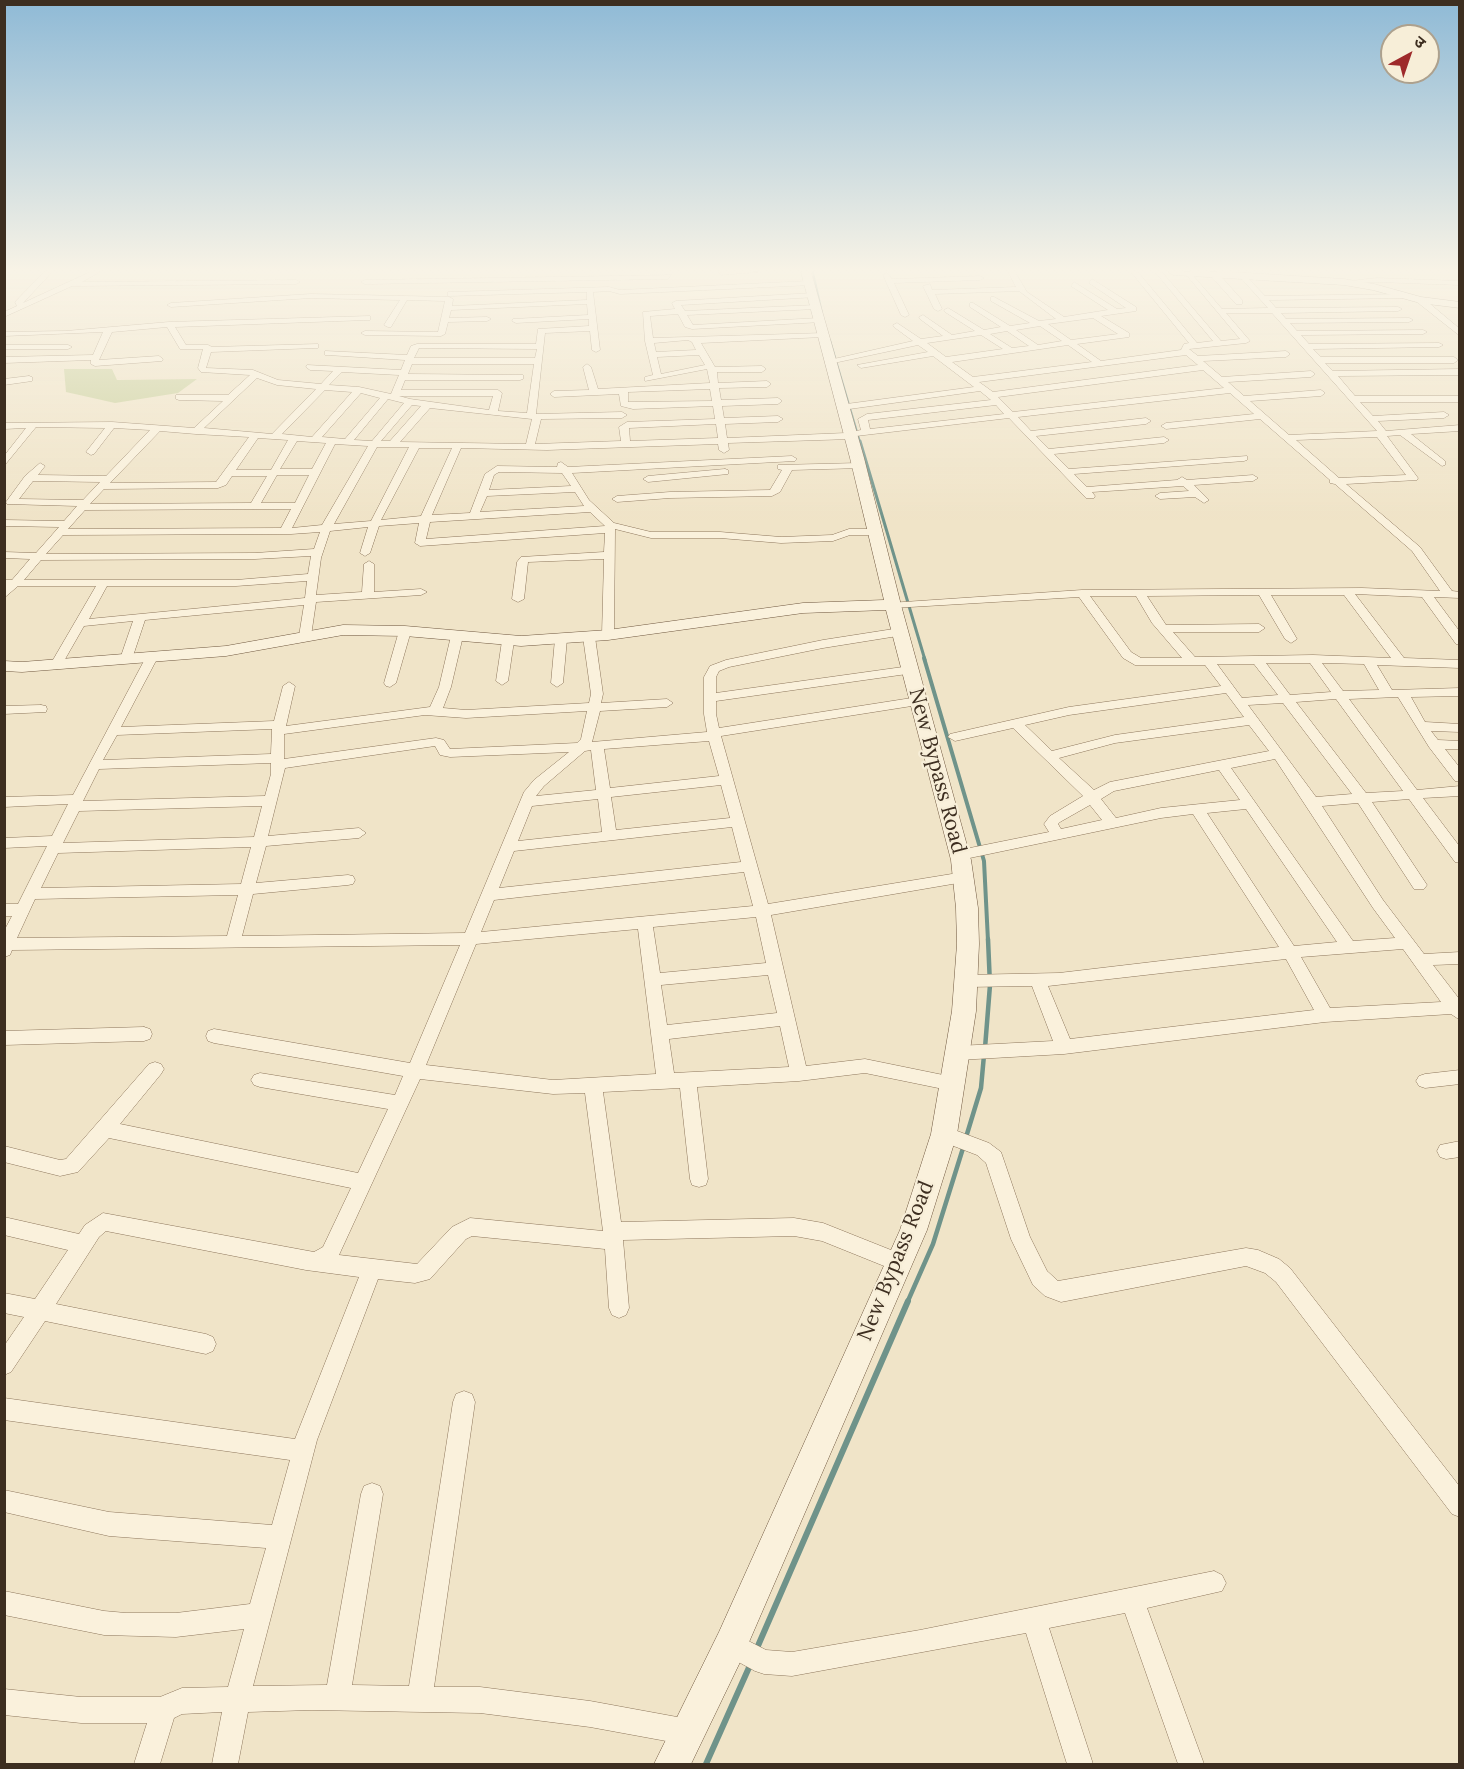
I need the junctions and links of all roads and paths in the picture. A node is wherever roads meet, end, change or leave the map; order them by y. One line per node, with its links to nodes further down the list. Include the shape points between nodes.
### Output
1 (207, 355): 44 (street, via 202,369)
2 (349, 355): 22 (street)
3 (412, 355): 22 (street)
4 (539, 355): 28 (street)
5 (652, 355): 6 (street); 53 (street)
6 (659, 355)
7 (703, 355): 38 (street)
8 (836, 355): 30 (main road, New Bypass Road)
9 (869, 355): 30 (street)
10 (910, 355): 30 (street)
11 (938, 355): 25 (street)
12 (980, 355): 13 (street); 25 (street); 31 (street)
13 (994, 355)
14 (1088, 355): 33 (street)
15 (1125, 355): 26 (street)
16 (1162, 355): 26 (street)
17 (1194, 355): 23 (street)
18 (1276, 355): 23 (street)
19 (1314, 355): 27 (street)
20 (96, 357): 21 (street, via 97,364); 24 (street)
21 (159, 359)
22 (410, 359): 28 (street); 50 (street)
23 (1196, 359): 43 (street)
24 (4, 360)
25 (945, 360): 56 (street)
26 (1134, 360): 33 (street)
27 (1318, 360): 32 (street); 49 (street)
28 (538, 361): 89 (street)
29 (1058, 361): 39 (street)
30 (839, 362): 85 (main road, New Bypass Road)
31 (988, 362)
32 (1457, 362)
33 (1100, 364): 39 (street)
34 (1026, 365): 45 (street)
35 (310, 367): 40 (street)
36 (587, 367): 71 (street)
37 (1290, 367): 43 (street)
38 (711, 368): 41 (street); 53 (street); 66 (street)
39 (1066, 368): 45 (street)
40 (340, 369): 50 (street); 65 (street)
41 (762, 369)
42 (997, 369): 51 (street)
43 (1208, 369): 57 (street); 77 (street)
44 (213, 371): 47 (street); 58 (street)
45 (1035, 372): 51 (street)
46 (1460, 372): 49 (street)
47 (256, 374): 62 (street); 65 (street, via 277,382)
48 (1311, 374): 57 (street)
49 (1330, 374): 63 (street)
50 (403, 375): 52 (street); 74 (street)
51 (1005, 376): 56 (street)
52 (520, 377)
53 (658, 377): 59 (street)
54 (29, 379): 60 (street)
55 (1460, 379): 63 (street)
56 (973, 380): 67 (street)
57 (1220, 380): 69 (street)
58 (205, 381)
59 (640, 381)
60 (4, 382)
61 (227, 382): 62 (street)
62 (247, 382): 76 (street)
63 (1338, 382): 79 (street)
64 (767, 384): 66 (street)
65 (324, 386): 68 (street); 110 (street)
66 (714, 386): 70 (street); 83 (street)
67 (983, 388): 77 (street); 85 (street)
68 (359, 390): 74 (street); 113 (street)
69 (1232, 390): 78 (street); 92 (street)
70 (623, 391): 71 (street); 83 (street, via 624,404 628,405)
71 (589, 393): 73 (street); 90 (street)
72 (1321, 393): 78 (street)
73 (554, 394)
74 (392, 395): 82 (street); 86 (street, via 498,393); 117 (street)
75 (179, 397): 76 (street)
76 (228, 398): 104 (street)
77 (995, 399): 92 (street); 107 (street, via 867,417)
78 (1242, 399): 91 (street)
79 (1353, 399): 80 (street); 94 (street)
80 (1460, 399)
81 (778, 401): 83 (street)
82 (410, 402): 84 (street); 119 (street)
83 (715, 403): 95 (street)
84 (427, 405): 86 (street); 120 (street)
85 (848, 406): 107 (main road, New Bypass Road)
86 (493, 413): 89 (street)
87 (622, 415): 90 (street)
88 (1444, 415): 94 (street)
89 (534, 416): 90 (street); 124 (street)
90 (584, 416)
91 (1262, 416): 101 (street); 112 (street)
92 (1011, 417): 107 (street); 108 (street)
93 (778, 418): 95 (street)
94 (1371, 419): 106 (street)
95 (718, 420): 97 (street); 116 (street)
96 (1146, 421): 108 (street)
97 (681, 422): 118 (street); 123 (street, via 625,426)
98 (34, 424): 99 (street); 100 (street); 130 (street)
99 (112, 425): 102 (street); 126 (street)
100 (4, 426)
101 (1166, 426)
102 (158, 427): 104 (street); 145 (street)
103 (1460, 428): 105 (street)
104 (196, 431): 109 (street)
105 (1402, 432): 106 (street); 132 (street)
106 (1382, 433): 112 (street); 144 (street, via 1413,478)
107 (857, 434): 116 (street); 135 (main road, New Bypass Road)
108 (1028, 434): 127 (street)
109 (255, 436): 110 (street); 139 (street)
110 (274, 437): 111 (street)
111 (294, 438): 113 (street); 140 (street)
112 (1287, 438): 144 (street)
113 (314, 440): 115 (street)
114 (1164, 440): 127 (street)
115 (332, 441): 117 (street); 137 (street)
116 (723, 441): 118 (street); 129 (street)
117 (347, 442): 119 (street)
118 (683, 443): 123 (street)
119 (374, 444): 120 (street); 161 (street)
120 (393, 444): 121 (street)
121 (416, 444): 122 (street); 158 (street)
122 (458, 445): 124 (street); 156 (street)
123 (626, 445): 125 (street)
124 (530, 447): 125 (street)
125 (547, 447): 136 (street)
126 (91, 452)
127 (1046, 452): 138 (street)
128 (1245, 458): 133 (street)
129 (726, 462): 131 (street); 136 (street)
130 (4, 463)
131 (790, 463): 135 (street); 143 (street); 150 (street, via 772,493)
132 (1442, 463)
133 (1165, 464): 138 (street); 146 (street)
134 (40, 466): 141 (street)
135 (859, 466): 163 (main road, New Bypass Road)
136 (565, 470): 147 (street); 148 (street, via 494,470)
137 (316, 472): 140 (street); 153 (street)
138 (1066, 472): 146 (street, via 1087,493)
139 (230, 473): 140 (street); 145 (street, via 215,486)
140 (274, 473): 152 (street)
141 (29, 478): 145 (street); 151 (street, via 11,502)
142 (1253, 478): 146 (street)
143 (648, 479)
144 (1335, 481): 179 (street, via 1416,549)
145 (105, 482): 151 (street)
146 (1185, 483): 149 (street, via 1200,497)
147 (578, 489): 148 (street); 154 (street)
148 (482, 493): 155 (street)
149 (1160, 496)
150 (617, 500)
151 (84, 505): 152 (street); 160 (street)
152 (254, 506): 153 (street)
153 (298, 506): 162 (street)
154 (591, 509): 155 (street); 159 (street)
155 (474, 515): 156 (street)
156 (425, 519): 158 (street); 159 (street, via 419,541 423,543)
157 (4, 523): 160 (street)
158 (374, 524): 161 (street); 180 (street, via 367,559)
159 (610, 527): 163 (street, via 651,535 773,540); 166 (street)
160 (64, 528): 162 (street); 167 (street)
161 (326, 528): 162 (street); 164 (street)
162 (285, 531)
163 (875, 532): 183 (main road, New Bypass Road)
164 (317, 552): 168 (street); 169 (street)
165 (4, 555): 167 (street)
166 (610, 555): 181 (street, via 525,559); 190 (street)
167 (39, 556): 168 (street); 170 (street)
168 (220, 570): 169 (street, via 263,582); 171 (street)
169 (314, 577): 182 (street)
170 (9, 584): 171 (street); 178 (street)
171 (102, 584): 185 (street)
172 (1347, 591): 175 (street); 176 (street); 203 (street)
173 (421, 592): 180 (street)
174 (1139, 592): 175 (street); 177 (street); 187 (street)
175 (1263, 592): 195 (street)
176 (1424, 592): 179 (street); 197 (street)
177 (1082, 593): 183 (street); 204 (street, via 1133,660)
178 (4, 595)
179 (1454, 595)
180 (368, 596): 182 (street)
181 (518, 598)
182 (311, 600): 184 (street); 191 (street)
183 (903, 605): 189 (main road, New Bypass Road); 190 (main road, via 803,608)
184 (140, 617): 185 (street); 199 (street)
185 (80, 623): 207 (street)
186 (1259, 628): 187 (street)
187 (1163, 629): 204 (street)
188 (405, 631): 191 (main road, via 343,630); 192 (main road); 211 (street)
189 (900, 632): 209 (main road, New Bypass Road); 218 (street, via 726,664 712,673)
190 (608, 635): 193 (main road)
191 (305, 636): 198 (main road, via 243,649)
192 (457, 636): 196 (main road); 226 (street)
193 (589, 637): 194 (main road); 223 (street, via 596,680)
194 (561, 639): 196 (main road); 212 (street)
195 (1291, 639)
196 (508, 641): 210 (street)
197 (1460, 641)
198 (152, 657): 199 (main road); 232 (street)
199 (126, 659): 207 (main road)
200 (1313, 659): 201 (street); 202 (street); 217 (street)
201 (1368, 660): 203 (street); 216 (street)
202 (1258, 661): 205 (street); 219 (street)
203 (1400, 661): 206 (street)
204 (1193, 662): 205 (street)
205 (1209, 662): 214 (street)
206 (1460, 664)
207 (56, 665): 208 (main road)
208 (4, 666)
209 (910, 670): 218 (street); 220 (main road, New Bypass Road)
210 (502, 681)
211 (390, 683)
212 (557, 683)
213 (289, 686): 230 (street)
214 (1229, 688): 222 (street); 228 (street)
215 (1460, 692): 216 (street)
216 (1395, 694): 217 (street); 229 (street)
217 (1340, 695): 219 (street); 247 (street)
218 (710, 698): 233 (street)
219 (1287, 699): 222 (street); 249 (street)
220 (918, 701): 233 (street); 267 (main road, New Bypass Road)
221 (667, 702): 223 (street)
222 (1239, 702): 227 (street)
223 (595, 707): 226 (street); 237 (street)
224 (41, 709): 225 (street)
225 (4, 710)
226 (435, 712): 230 (street)
227 (1253, 720): 238 (street); 239 (street, via 1122,738)
228 (1015, 723): 234 (street); 239 (street)
229 (1421, 726): 231 (street); 235 (street)
230 (278, 728): 232 (street); 240 (street)
231 (1460, 728)
232 (113, 731): 242 (street)
233 (715, 734): 237 (street); 244 (street)
234 (955, 737)
235 (1434, 744): 236 (street); 243 (street)
236 (1460, 745)
237 (589, 746): 240 (street, via 445,753 436,742); 246 (street); 253 (street, via 539,783)
238 (1278, 754): 241 (street); 254 (street)
239 (1049, 756): 248 (street)
240 (278, 761): 242 (street); 250 (street)
241 (1222, 764): 248 (street, via 1119,784); 255 (street)
242 (94, 765): 252 (street)
243 (1458, 773)
244 (727, 780): 246 (street); 257 (street)
245 (1460, 791): 247 (street)
246 (602, 794): 253 (street); 261 (street)
247 (1413, 794): 249 (street); 266 (street)
248 (1091, 796): 258 (street); 260 (street, via 1053,822)
249 (1361, 797): 254 (street); 270 (street)
250 (271, 801): 252 (street); 262 (street)
251 (4, 802): 252 (street)
252 (76, 802): 264 (street)
253 (527, 802): 265 (street)
254 (1312, 802): 280 (street)
255 (1250, 804): 256 (street); 282 (street)
256 (1197, 809): 258 (street); 283 (street)
257 (738, 822): 261 (street); 268 (street)
258 (1112, 823): 260 (street)
259 (359, 833): 262 (street)
260 (1058, 835): 267 (street)
261 (610, 836): 265 (street)
262 (259, 842): 264 (street); 271 (street)
263 (4, 843): 264 (street)
264 (55, 845): 272 (street)
265 (508, 847): 273 (street)
266 (1460, 858)
267 (970, 859): 276 (street); 289 (main road, New Bypass Road, via 968,944)
268 (750, 866): 273 (street); 276 (street)
269 (348, 880): 271 (street)
270 (1419, 885)
271 (248, 889): 272 (street); 279 (street)
272 (30, 894): 275 (street)
273 (488, 895): 278 (street)
274 (4, 910): 275 (street)
275 (22, 910): 281 (street)
276 (762, 911): 277 (street); 286 (street)
277 (645, 923): 278 (street); 288 (street)
278 (470, 939): 279 (street); 300 (street)
279 (232, 941): 281 (street)
280 (1407, 943): 282 (street); 285 (street)
281 (6, 947)
282 (1349, 947): 283 (street)
283 (1290, 952): 287 (street); 291 (street)
284 (1460, 958): 285 (street)
285 (1421, 960): 290 (street)
286 (776, 968): 288 (street); 292 (street)
287 (1038, 980): 289 (street); 297 (street)
288 (653, 981): 293 (street)
289 (978, 982): 298 (main road, New Bypass Road)
290 (1458, 1010): 291 (street)
291 (1325, 1015): 297 (street)
292 (787, 1019): 293 (street); 301 (street)
293 (658, 1033): 306 (street)
294 (144, 1034): 296 (street)
295 (214, 1036): 300 (street)
296 (4, 1038)
297 (1064, 1047): 298 (street)
298 (976, 1053): 307 (main road, New Bypass Road)
299 (155, 1069): 310 (street)
300 (414, 1071): 308 (street, via 537,1086); 309 (street)
301 (799, 1074): 304 (street); 307 (street, via 865,1066)
302 (1460, 1077): 305 (street)
303 (260, 1080): 309 (street)
304 (688, 1081): 306 (street); 313 (street)
305 (1425, 1081)
306 (666, 1083): 308 (street)
307 (952, 1084): 311 (main road, New Bypass Road)
308 (593, 1086): 316 (street)
309 (399, 1103): 314 (street)
310 (105, 1129): 312 (street, via 67,1168); 314 (street)
311 (944, 1134): 319 (main road, New Bypass Road); 331 (street, via 983,1149 994,1158 1021,1239 1040,1278 1052,1289 1071,1290 1246,1257 1272,1266 1283,1275)
312 (4, 1154)
313 (699, 1179)
314 (363, 1182): 318 (street, via 330,1254)
315 (4, 1226): 317 (street)
316 (614, 1236): 319 (street, via 794,1227 823,1232); 320 (street, via 470,1227 459,1233 423,1272); 322 (street)
317 (83, 1244): 318 (street, via 97,1225 111,1222); 323 (street)
318 (316, 1262): 320 (street)
319 (899, 1263): 338 (main road, New Bypass Road)
320 (371, 1270): 328 (street)
321 (4, 1303): 323 (street)
322 (619, 1308)
323 (41, 1310): 324 (street); 325 (street)
324 (206, 1344)
325 (4, 1365)
326 (464, 1402): 340 (street)
327 (4, 1409): 328 (street)
328 (303, 1451): 332 (street)
329 (372, 1494): 339 (street)
330 (4, 1501): 332 (street, via 109,1524)
331 (1460, 1506)
332 (280, 1537): 336 (street)
333 (1214, 1583): 334 (street)
334 (1132, 1600): 337 (street); 349 (street)
335 (4, 1603): 336 (street, via 126,1625)
336 (260, 1615): 341 (street)
337 (1034, 1619): 338 (street, via 792,1664); 348 (street)
338 (747, 1653): 344 (main road, New Bypass Road)
339 (337, 1697): 340 (street); 341 (street)
340 (420, 1697): 344 (street, via 547,1708)
341 (237, 1700): 343 (street, via 182,1701); 346 (street)
342 (4, 1702): 343 (street, via 81,1710)
343 (164, 1710): 345 (street)
344 (688, 1732): 347 (main road, New Bypass Road)
345 (147, 1764)
346 (225, 1764)
347 (672, 1764)
348 (1080, 1764)
349 (1191, 1764)

